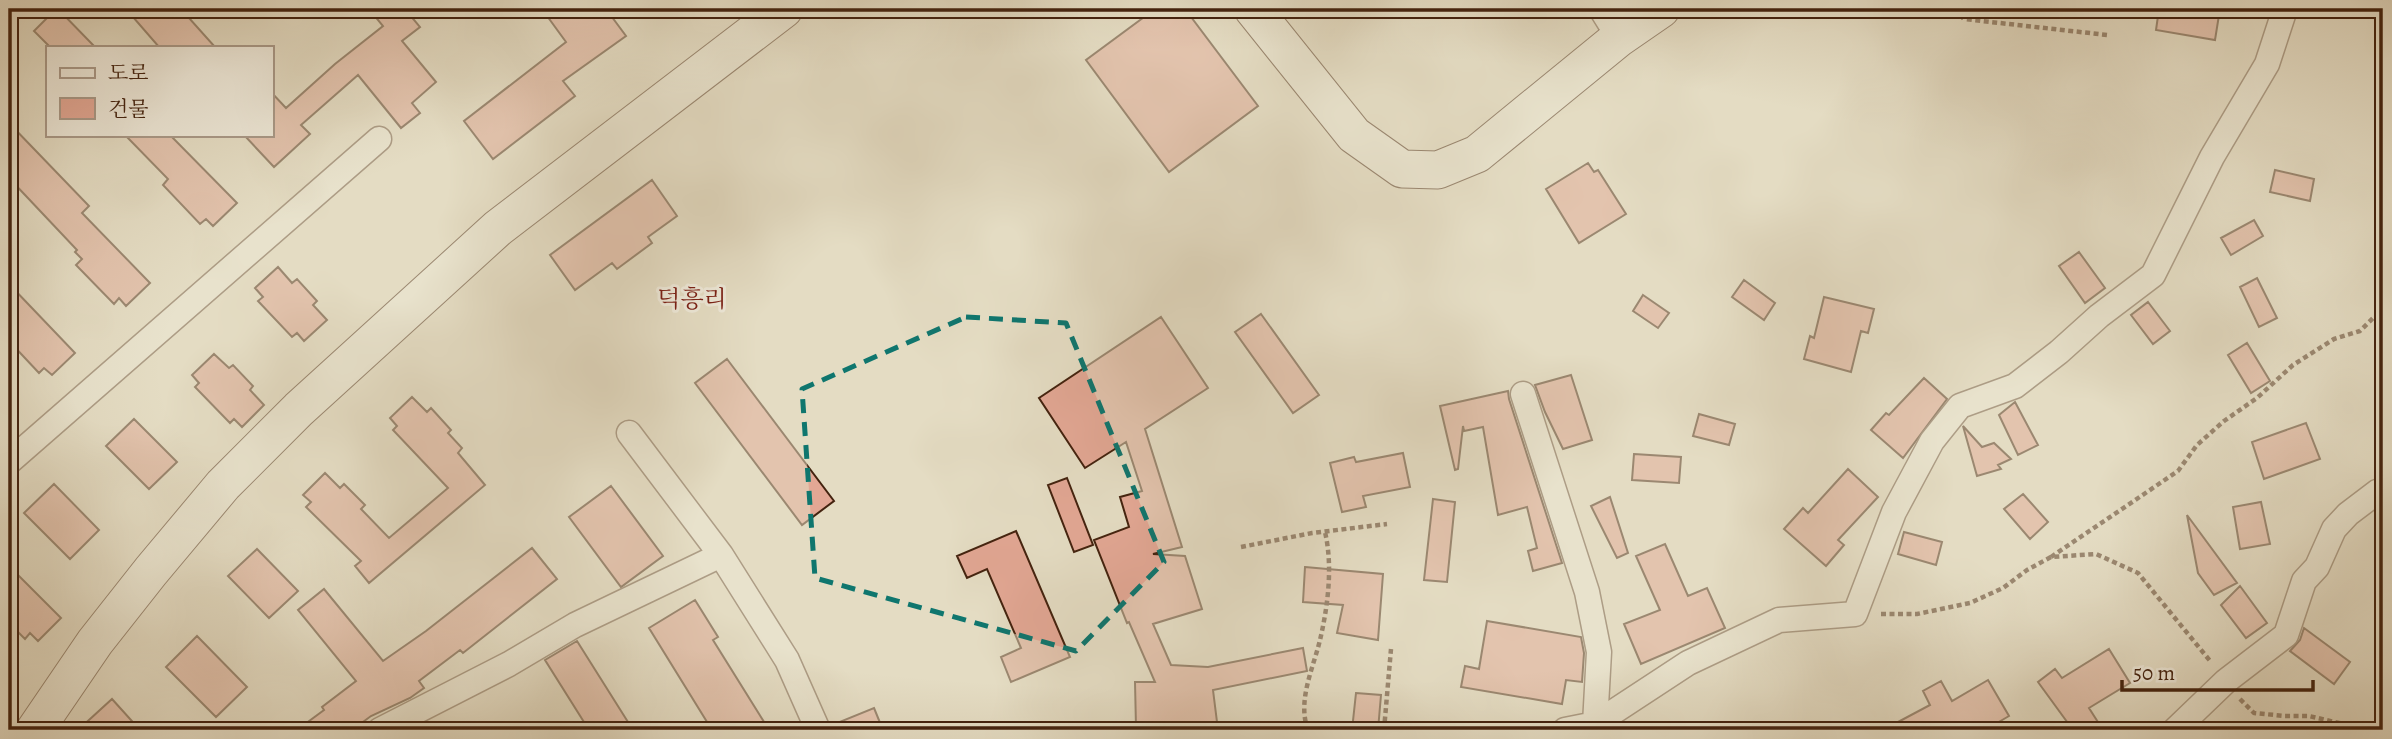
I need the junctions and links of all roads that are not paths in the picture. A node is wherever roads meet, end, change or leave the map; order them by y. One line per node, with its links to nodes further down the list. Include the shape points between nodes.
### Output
1 (784, 9): 13 (street, via 498,228 299,409 223,485 151,570)
2 (1253, 9): 5 (street, via 1354,135 1402,169 1438,170 1477,154)
3 (1661, 9): 5 (street)
4 (2285, 9): 12 (street, via 2267,64 2212,157 2153,275 2015,386 1960,406 1932,441 1894,512 1855,614 1779,620 1688,663)
5 (1610, 23)
6 (379, 139): 9 (street)
7 (1523, 394): 12 (street, via 1587,592 1599,652)
8 (629, 433): 11 (street)
9 (9, 461)
10 (2383, 490): 17 (street, via 2334,529 2318,568 2304,581 2286,635 2226,681)
11 (721, 555): 14 (street, via 575,625); 15 (street, via 787,660)
12 (1595, 724): 16 (street)
13 (35, 730)
14 (380, 730)
15 (818, 730)
16 (1565, 730)
17 (2175, 730)

